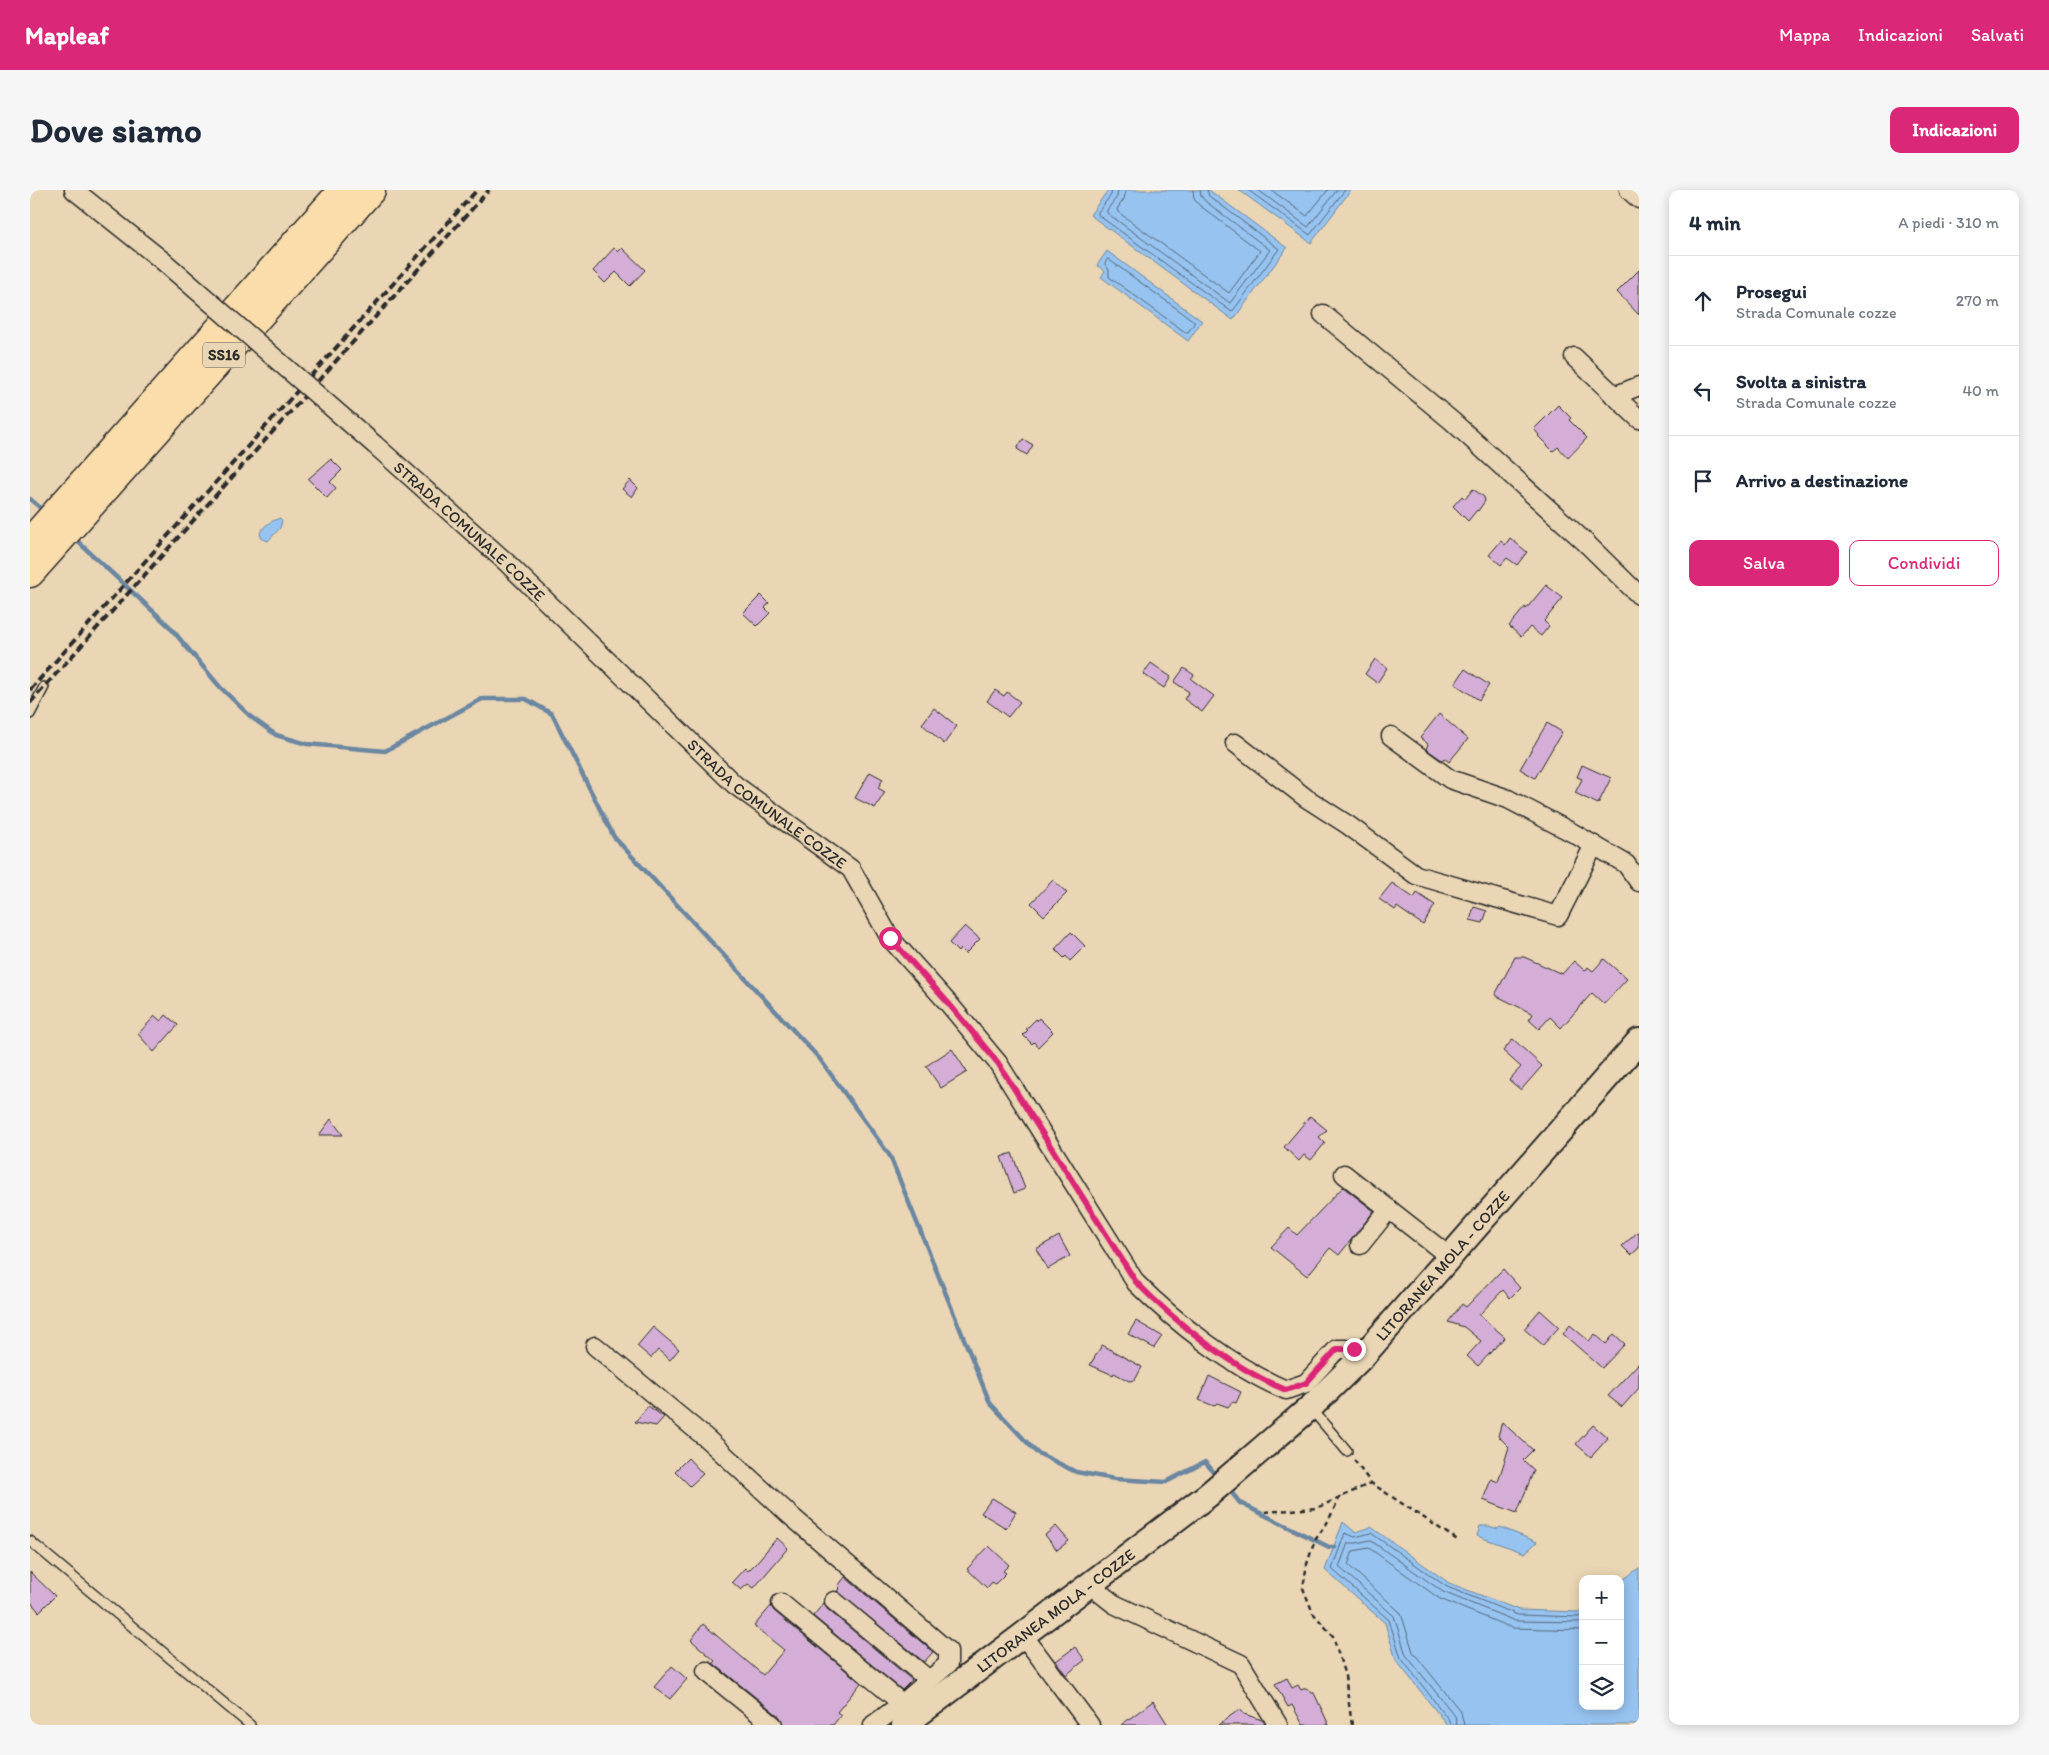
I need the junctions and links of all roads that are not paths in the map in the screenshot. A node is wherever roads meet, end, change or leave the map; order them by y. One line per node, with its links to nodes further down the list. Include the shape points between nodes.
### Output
1 (74, 190): 27 (street, STRADA COMUNALE COZZE, bridge, via 163,260 506,562 735,785 851,869 890,938 998,1063 1136,1282 1154,1300 1195,1335 1264,1382 1286,1390 1306,1383 1337,1349 1354,1349)
2 (343, 190): 11 (highway, SS16)
3 (371, 190): 11 (highway, SS16)
4 (1629, 190): 5 (street)
5 (1639, 199)
6 (1323, 314): 14 (street, via 1452,421)
7 (1574, 357): 9 (street)
8 (1639, 386): 9 (street)
9 (1614, 396): 10 (street)
10 (1639, 419)
11 (70, 512): 12 (highway, SS16)
12 (44, 536): 13 (highway, SS16)
13 (30, 572)
14 (1639, 595)
15 (44, 687): 16 (lane)
16 (30, 714)
17 (1390, 736): 19 (street, via 1450,779 1508,799)
18 (1235, 743): 19 (street, via 1306,798 1416,875 1558,916)
19 (1594, 845): 20 (street, via 1626,864)
20 (1639, 882)
21 (1639, 1041): 25 (street, LITORANEA MOLA - COZZE)
22 (1344, 1174): 23 (street)
23 (1389, 1209): 24 (street); 25 (street)
24 (1360, 1245)
25 (1450, 1257): 27 (street, LITORANEA MOLA - COZZE)
26 (595, 1346): 36 (street, via 706,1438 948,1651 948,1664)
27 (1362, 1357): 28 (street, LITORANEA MOLA - COZZE)
28 (1312, 1406): 29 (lane); 31 (street, LITORANEA MOLA - COZZE, via 1208,1495)
29 (1347, 1451)
30 (30, 1542): 38 (lane)
31 (1093, 1582): 34 (street, LITORANEA MOLA - COZZE); 42 (street, via 1100,1593 1114,1604 1241,1664)
32 (834, 1601): 36 (street)
33 (782, 1603): 37 (street)
34 (1023, 1635): 37 (street, LITORANEA MOLA - COZZE); 41 (street)
35 (706, 1671): 39 (street)
36 (929, 1680): 37 (street)
37 (907, 1715): 40 (street)
38 (250, 1725)
39 (773, 1725)
40 (873, 1725)
41 (1090, 1725)
42 (1278, 1725)

